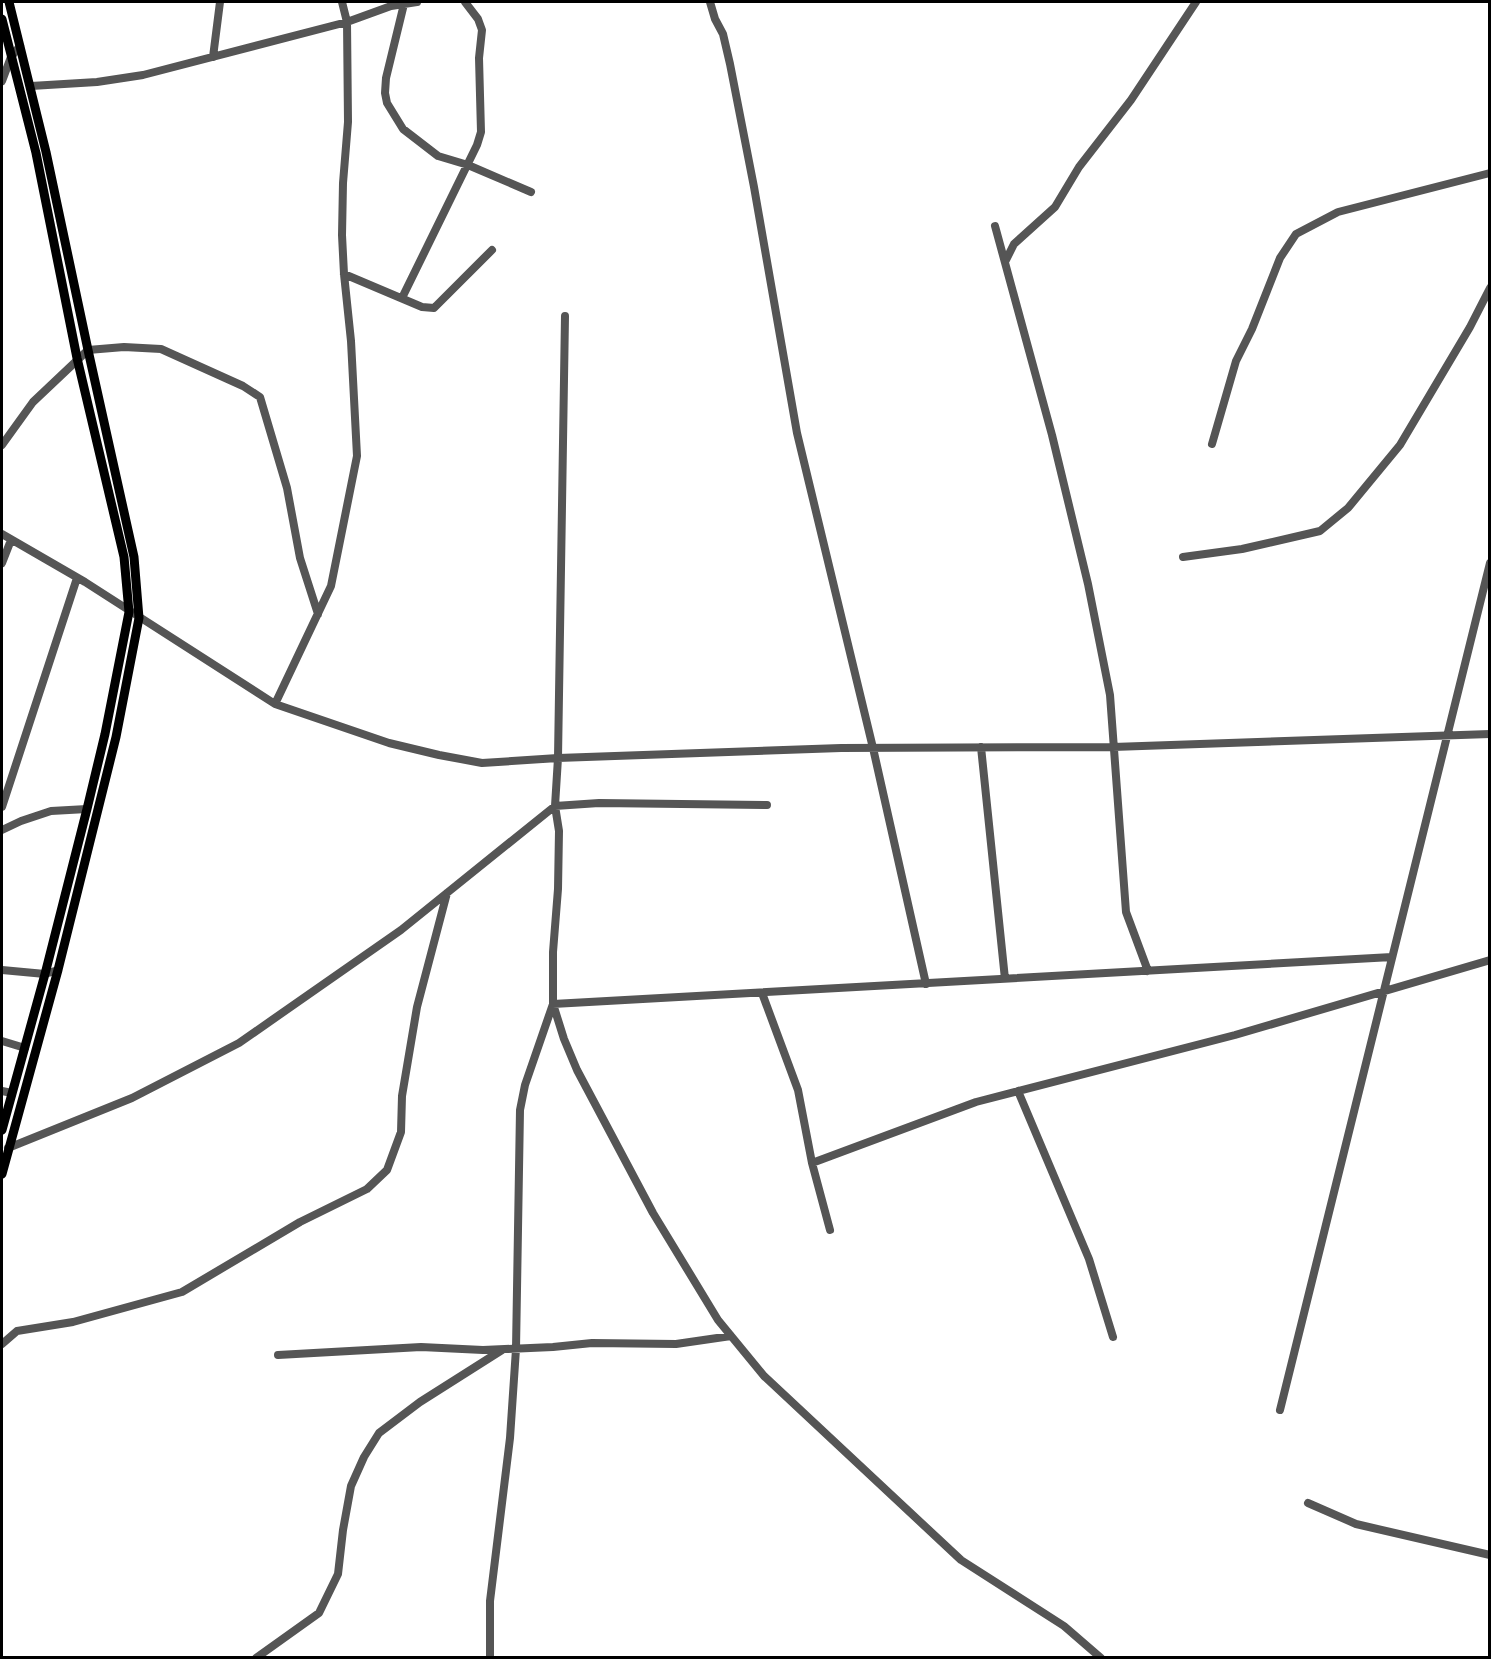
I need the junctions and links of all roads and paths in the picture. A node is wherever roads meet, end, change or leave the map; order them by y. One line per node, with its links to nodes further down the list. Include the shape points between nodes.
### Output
1 (9, 2): 11 (main road)
2 (220, 2): 13 (street)
3 (342, 2): 10 (street)
4 (417, 2): 8 (street)
5 (465, 2): 16 (street, via 482,30 481,132)
6 (710, 2): 44 (street, via 730,64 797,434)
7 (1196, 2): 21 (street, via 1055,207 1014,244)
8 (404, 4): 10 (street); 16 (street, via 386,78 387,103 403,129 438,156)
9 (2, 19): 12 (main road)
10 (346, 22): 13 (street); 22 (street)
11 (20, 46): 12 (street); 15 (main road)
12 (10, 57): 14 (street); 27 (main road, via 36,153)
13 (213, 57): 15 (street, via 143,75)
14 (2, 81)
15 (31, 86): 26 (main road)
16 (468, 165): 18 (street); 24 (street)
17 (1490, 173): 28 (street, via 1338,212 1296,234 1280,258 1236,361)
18 (531, 192)
19 (995, 226): 21 (street)
20 (492, 250): 24 (street, via 434,308)
21 (1005, 262): 43 (street, via 1088,584 1110,695)
22 (344, 274): 24 (street); 37 (street, via 357,456 331,586)
23 (1490, 288): 32 (street, via 1400,445 1348,508 1320,531 1242,549)
24 (402, 298)
25 (566, 316): 45 (street)
26 (88, 350): 27 (street); 37 (street, via 161,349 260,397); 38 (main road, via 134,557)
27 (78, 358): 29 (street, via 33,402); 36 (main road, via 124,557)
28 (1212, 444)
29 (2, 445)
30 (2, 534): 31 (street)
31 (10, 540): 33 (street); 35 (street)
32 (1183, 557)
33 (2, 563)
34 (1490, 563): 41 (street)
35 (77, 578): 36 (street); 48 (street)
36 (129, 612): 38 (street); 49 (main road)
37 (318, 614): 39 (street)
38 (139, 618): 39 (street); 55 (main road, via 116,737)
39 (275, 704): 45 (street, via 389,743 439,755 482,763)
40 (1490, 734): 41 (street)
41 (1447, 736): 43 (street); 52 (street)
42 (981, 747): 43 (street); 44 (street); 58 (street)
43 (1113, 747): 56 (street, via 1126,912)
44 (873, 748): 45 (street); 59 (street)
45 (558, 758): 47 (street)
46 (767, 805): 47 (street)
47 (555, 806): 51 (street); 62 (street, via 559,831)
48 (2, 807)
49 (87, 809): 50 (street, via 51,811); 57 (main road)
50 (2, 830)
51 (447, 893): 69 (street, via 401,930 239,1043 132,1098); 75 (street, via 417,1007 402,1096 401,1132 387,1170 367,1189 300,1222 182,1292 73,1322 17,1331)
52 (1392, 957): 56 (street); 61 (street)
53 (1490, 960): 61 (street)
54 (2, 970): 57 (street)
55 (58, 970): 57 (street); 69 (main road)
56 (1148, 971): 58 (street)
57 (45, 975): 64 (main road)
58 (1005, 979): 59 (street)
59 (926, 984): 60 (street)
60 (762, 993): 62 (street); 70 (street, via 798,1090)
61 (1383, 993): 66 (street); 79 (street)
62 (553, 1004): 73 (street, via 577,1070 647,1203); 76 (street, via 520,1110)
63 (2, 1041): 64 (street)
64 (25, 1048): 67 (main road)
65 (2, 1091): 67 (street)
66 (1018, 1091): 70 (street, via 976,1102); 74 (street, via 1089,1259)
67 (12, 1093): 68 (main road)
68 (2, 1130)
69 (8, 1148): 71 (main road)
70 (812, 1163): 72 (street)
71 (2, 1174)
72 (830, 1230)
73 (731, 1336): 76 (street, via 676,1344 592,1343); 84 (street, via 764,1376 961,1560 1064,1626)
74 (1113, 1337)
75 (2, 1344)
76 (516, 1348): 77 (street); 83 (street, via 510,1438 490,1601)
77 (504, 1349): 78 (street, via 421,1347); 82 (street, via 379,1433 351,1486 338,1574 319,1613)
78 (278, 1354)
79 (1280, 1410)
80 (1308, 1503): 81 (street, via 1356,1524)
81 (1490, 1555)
82 (256, 1658)
83 (490, 1658)
84 (1101, 1658)

